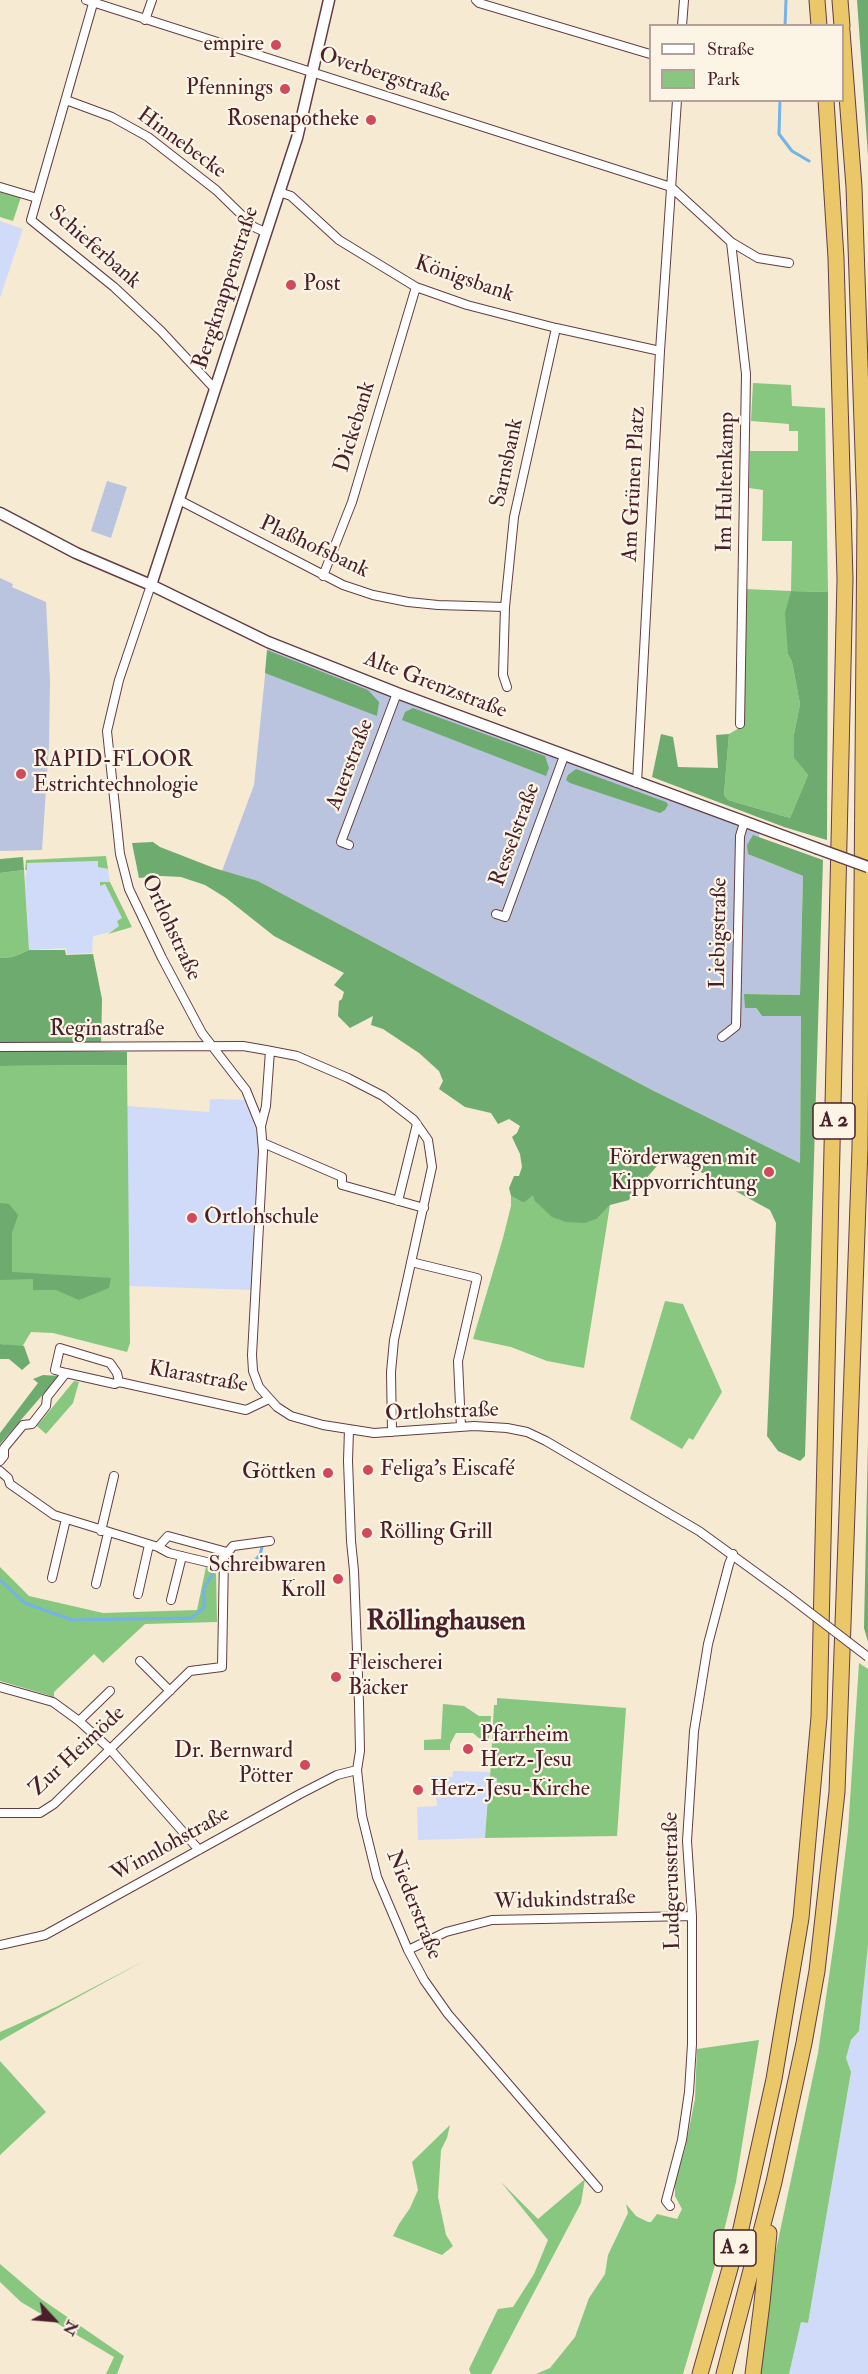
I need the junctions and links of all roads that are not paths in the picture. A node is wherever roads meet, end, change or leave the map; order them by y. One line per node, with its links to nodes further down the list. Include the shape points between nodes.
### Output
1 (152, 0): 8 (street)
2 (329, 0): 14 (street, Bergknappenstraße)
3 (476, 0): 13 (street)
4 (684, 0): 9 (street)
5 (817, 0): 10 (highway)
6 (840, 0): 11 (highway)
7 (91, 1): 8 (street, Overbergstraße); 15 (street, Schieferbank)
8 (145, 20): 14 (street, Overbergstraße)
9 (682, 24)
10 (819, 24)
11 (842, 24)
12 (844, 45): 87 (highway, A 2, via 854,187 865,511 860,1148 837,1792 817,1971)
13 (649, 53)
14 (312, 71): 19 (street, Overbergstraße); 20 (street, Bergknappenstraße, via 297,138)
15 (66, 100): 21 (street, Schieferbank); 22 (street, Hinnebecke, via 112,117 148,137 216,190 254,227)
16 (677, 102): 19 (street, Am Grünen Platz)
17 (826, 102): 90 (highway, A 2, via 838,303 845,579 819,1717 801,1918 774,2079 740,2233)
18 (0, 187): 21 (street)
19 (671, 187): 23 (street); 27 (street, Am Grünen Platz)
20 (279, 192): 22 (street, Bergknappenstraße); 25 (street, Königsbank, via 291,196 339,240)
21 (37, 198): 28 (street, Schieferbank, via 31,220 114,287)
22 (266, 232): 28 (street, Bergknappenstraße)
23 (731, 242): 24 (street, via 758,258); 36 (street, Im Hultenkamp, via 746,374)
24 (789, 264)
25 (416, 287): 26 (street, Königsbank); 31 (street, Dickebank, via 352,502)
26 (556, 328): 27 (street, Königsbank); 33 (street, Sarnsbank, via 514,517)
27 (660, 351): 38 (street, Am Grünen Platz)
28 (214, 388): 29 (street, Bergknappenstraße)
29 (179, 500): 31 (street, Plaßhofsbank); 32 (street, Bergknappenstraße)
30 (0, 513): 32 (street, Alte Grenzstraße, via 76,553)
31 (323, 576): 33 (street, Plaßhofsbank, via 373,595 408,602)
32 (151, 585): 35 (street, Alte Grenzstraße, via 268,642); 45 (street, Ortlohstraße, via 119,680 108,731 120,855 138,911 194,1020)
33 (505, 607): 34 (street, via 503,675)
34 (507, 687)
35 (397, 693): 37 (street, Alte Grenzstraße); 40 (street, Auerstraße, via 341,842)
36 (740, 724)
37 (564, 756): 38 (street, Alte Grenzstraße); 42 (street, Resselstraße, via 505,917)
38 (637, 783): 39 (street, Alte Grenzstraße)
39 (744, 823): 41 (street, Alte Grenzstraße, bridge); 43 (street, Liebigstraße, via 736,1026)
40 (349, 845)
41 (868, 867)
42 (496, 914)
43 (722, 1037)
44 (0, 1047): 45 (street, Reginastraße)
45 (214, 1048): 46 (street, Reginastraße, via 243,1046); 48 (street, Ortlohstraße, via 246,1090)
46 (270, 1051): 47 (street, Reginastraße, via 297,1056 368,1087 405,1111); 48 (street, Ortlohstraße)
47 (417, 1124): 50 (street); 51 (street, via 428,1140 431,1155 431,1178)
48 (261, 1127): 49 (street, Ortlohstraße)
49 (262, 1143): 50 (street, via 342,1177 342,1185); 55 (street, Ortlohstraße, via 252,1354 259,1387)
50 (398, 1201): 51 (street)
51 (424, 1208): 52 (street)
52 (411, 1262): 56 (street, via 477,1278 458,1361); 58 (street, via 394,1340)
53 (66, 1373): 54 (street, Klarastraße); 54 (street, Klarastraße, via 55,1370 60,1348 110,1363); 59 (street, via 32,1424 23,1425 4,1448)
54 (119, 1382): 55 (street, Klarastraße, via 246,1410)
55 (269, 1399): 57 (street, Ortlohstraße, via 291,1416)
56 (461, 1427): 58 (street, Ortlohstraße); 67 (street, Ortlohstraße, via 527,1432)
57 (350, 1429): 58 (street, Ortlohstraße); 81 (street, Niederstraße, via 360,1751)
58 (392, 1432)
59 (0, 1461)
60 (0, 1471): 62 (street, via 10,1484)
61 (114, 1476): 63 (street)
62 (66, 1520): 63 (street); 70 (street)
63 (104, 1532): 65 (street); 71 (street)
64 (270, 1541): 66 (street, via 233,1546)
65 (154, 1546): 66 (street, via 168,1536); 68 (street); 72 (street)
66 (227, 1552): 69 (street, Zur Heimöde)
67 (733, 1554): 74 (street, Ortlohstraße, bridge); 84 (street, Ludgerusstraße, via 708,1644 694,1731 687,1841)
68 (182, 1556): 69 (street); 73 (street)
69 (224, 1566): 78 (street, Zur Heimöde, via 222,1667 190,1671)
70 (52, 1578)
71 (96, 1584)
72 (138, 1593)
73 (171, 1600)
74 (868, 1657)
75 (141, 1661): 78 (street)
76 (0, 1687): 79 (street, via 53,1702)
77 (110, 1691): 79 (street)
78 (170, 1691): 80 (street, Zur Heimöde)
79 (79, 1721): 80 (street)
80 (110, 1749): 82 (street, Zur Heimöde, via 40,1813); 83 (street)
81 (357, 1770): 83 (street, Winnlohstraße, via 332,1778); 86 (street, Niederstraße, via 362,1816 377,1877)
82 (0, 1813)
83 (199, 1850): 85 (street, Winnlohstraße, via 45,1935)
84 (692, 1916): 86 (street, Widukindstraße, via 492,1920 446,1932); 89 (street, Ludgerusstraße, via 693,2044 682,2140 666,2201)
85 (0, 1945)
86 (408, 1950): 88 (street, Niederstraße, via 448,2014)
87 (774, 2182): 93 (highway, A 2); 94 (highway)
88 (598, 2188)
89 (670, 2206)
90 (704, 2358): 91 (highway); 92 (highway, A 2)
91 (694, 2374)
92 (700, 2374)
93 (724, 2374)
94 (753, 2374)

